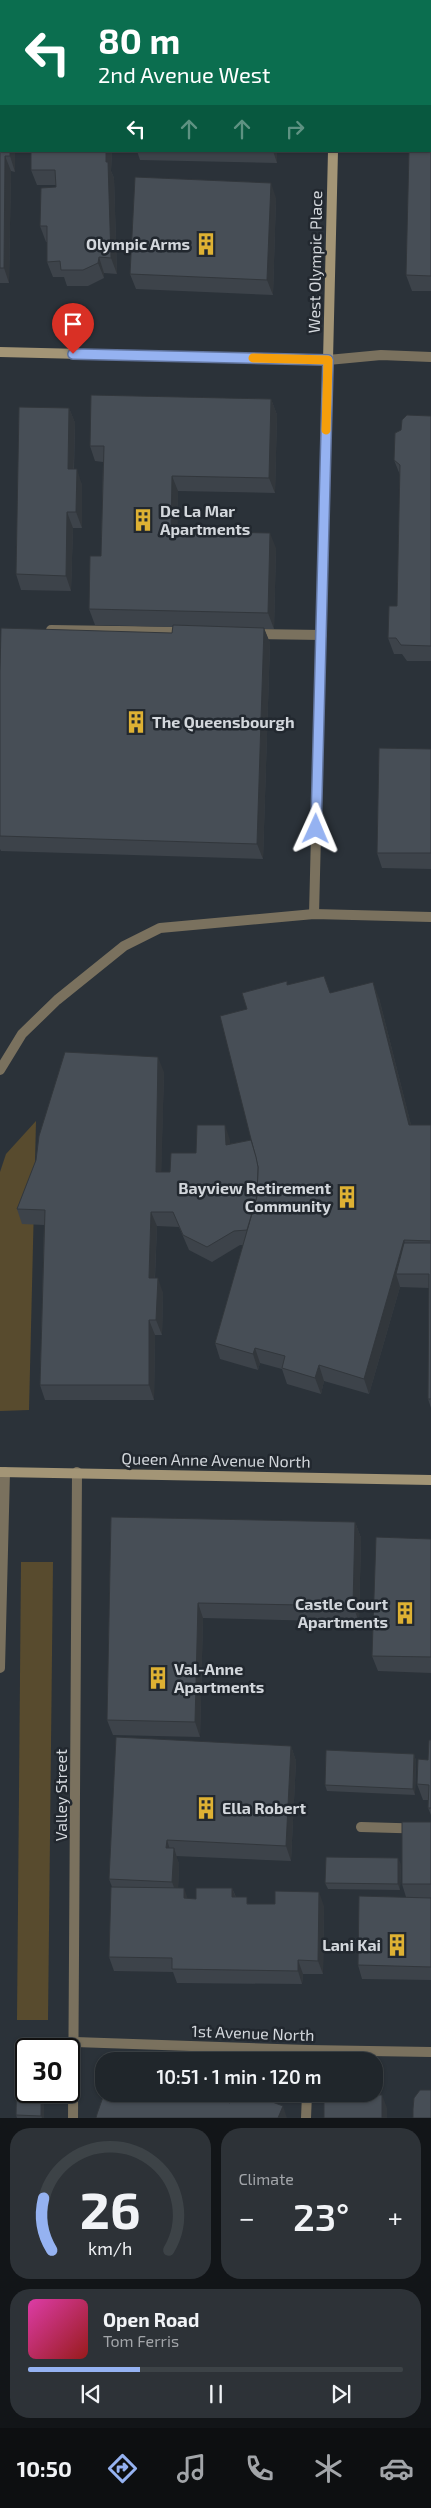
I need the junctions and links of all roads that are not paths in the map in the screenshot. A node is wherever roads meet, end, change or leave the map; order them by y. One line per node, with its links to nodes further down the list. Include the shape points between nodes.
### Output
1 (333, 152): 4 (street, West Olympic Place)
2 (0, 352): 4 (street)
3 (431, 357): 4 (street, via 381,355)
4 (328, 360): 8 (street, West Olympic Place)
5 (44, 630): 6 (street)
6 (190, 632)
7 (240, 633): 8 (street)
8 (322, 635): 9 (street, West Olympic Place)
9 (314, 914): 10 (street); 11 (street, via 160,928 124,946 57,1000 22,1034)
10 (431, 917)
11 (0, 1070)
12 (2, 1472): 13 (street, Queen Anne Avenue North); 15 (street)
13 (77, 1472): 14 (street, Queen Anne Avenue North); 18 (street, Valley Street)
14 (431, 1480)
15 (0, 1668)
16 (361, 1827): 17 (street)
17 (431, 1829)
18 (75, 2038)
19 (80, 2042): 20 (street, 1st Avenue North)
20 (241, 2052)
21 (431, 2052): 22 (street, 1st Avenue North)
22 (383, 2054)
23 (307, 2102): 26 (street)
24 (73, 2103): 25 (street, Valley Street)
25 (73, 2118)
26 (306, 2118)

